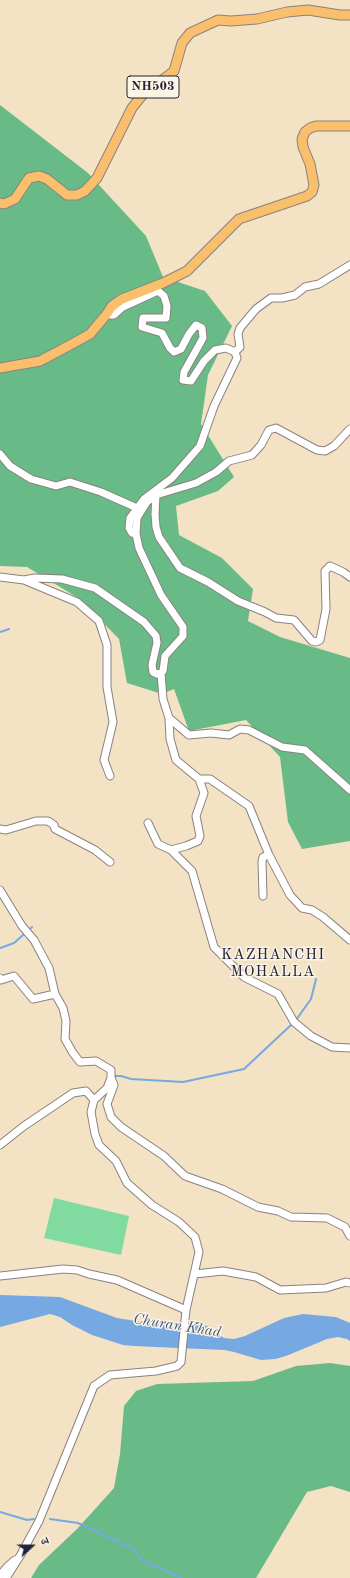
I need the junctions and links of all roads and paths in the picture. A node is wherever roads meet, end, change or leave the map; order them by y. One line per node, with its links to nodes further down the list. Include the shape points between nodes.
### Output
1 (350, 15): 3 (main road, NH503, via 308,10 287,12 257,19 218,20 190,33 182,43 174,71 144,93 132,108 97,178 85,191 67,196 47,179 39,176 29,178 15,199)
2 (350, 126): 5 (main road, via 316,126 305,132 302,139 303,147 314,185 312,192 307,196 239,218 187,271 122,299 112,306)
3 (0, 203)
4 (350, 264): 6 (street, via 319,284 305,287 295,295 271,298 256,309 240,328 240,347)
5 (106, 315): 6 (street, via 114,315 123,307 158,291 164,296 167,306 166,318 143,318 142,327 162,333 174,352 181,349 196,326 202,328 203,338 184,372 183,380 191,381 214,350 226,348); 7 (main road, via 90,334 40,362)
6 (235, 352): 11 (street, via 237,358 214,406 200,446 172,478 144,499)
7 (0, 368)
8 (350, 429): 10 (street, via 334,446 325,451 318,450 276,428 269,430 252,455 228,461 216,472 196,483)
9 (0, 454): 11 (street, via 10,466 31,480 56,486 70,482)
10 (156, 495): 12 (street, via 147,502 137,518); 14 (street, via 155,514 159,537 180,568 238,601 276,618 294,620 312,641 320,640 326,609 325,571 330,566)
11 (137, 508): 12 (street, via 130,518 128,528)
12 (136, 534): 16 (street, via 139,548 161,595 183,627 183,636 165,656)
13 (0, 577): 15 (street)
14 (350, 577)
15 (24, 580): 16 (street, via 62,579 94,588 104,594 144,622 156,636 158,643 152,665 153,672); 18 (street, via 77,602 99,621 108,645 107,686 113,722 104,760)
16 (161, 673): 17 (street, via 163,699)
17 (169, 718): 19 (street, via 170,739 176,760); 20 (street, via 190,735 229,735 240,729 249,730 282,747 305,750)
18 (110, 776)
19 (199, 780): 23 (street, via 204,793 196,816 200,836 198,841); 24 (street, via 210,779 249,806)
20 (350, 790)
21 (148, 823): 23 (street, via 158,844)
22 (0, 829): 25 (street, via 48,821 55,829 95,850)
23 (171, 850): 31 (street, via 192,871 214,947 244,977 278,994 294,1022 311,1036 332,1047)
24 (268, 855): 27 (street, via 263,857 262,862); 28 (street, via 290,895 302,908 312,910 323,917)
25 (110, 862)
26 (0, 890): 30 (street, via 50,968)
27 (263, 896)
28 (350, 940)
29 (0, 978): 30 (street, via 1,980 14,976 33,999)
30 (55, 994): 32 (street, via 63,1008 66,1021 65,1039 72,1053 80,1062 96,1061 111,1070)
31 (350, 1048)
32 (111, 1078): 33 (street, via 107,1088); 35 (street, via 114,1085 107,1104 110,1117 164,1156 185,1176 222,1189 258,1207 291,1217 327,1218 345,1227)
33 (94, 1100): 34 (street, via 86,1090 73,1093); 36 (street, via 91,1112 99,1145 116,1161 127,1183 195,1238 199,1252)
34 (0, 1145)
35 (350, 1236)
36 (195, 1274): 38 (street, via 223,1271 256,1277 280,1290 326,1288); 39 (street)
37 (0, 1276): 39 (street, via 63,1269 77,1270 117,1280)
38 (350, 1282)
39 (186, 1310): 40 (street, via 181,1362 177,1366 156,1371 110,1375 94,1386 39,1521)
40 (20, 1556): 41 (street); 42 (street)
41 (0, 1576)
42 (6, 1578)

